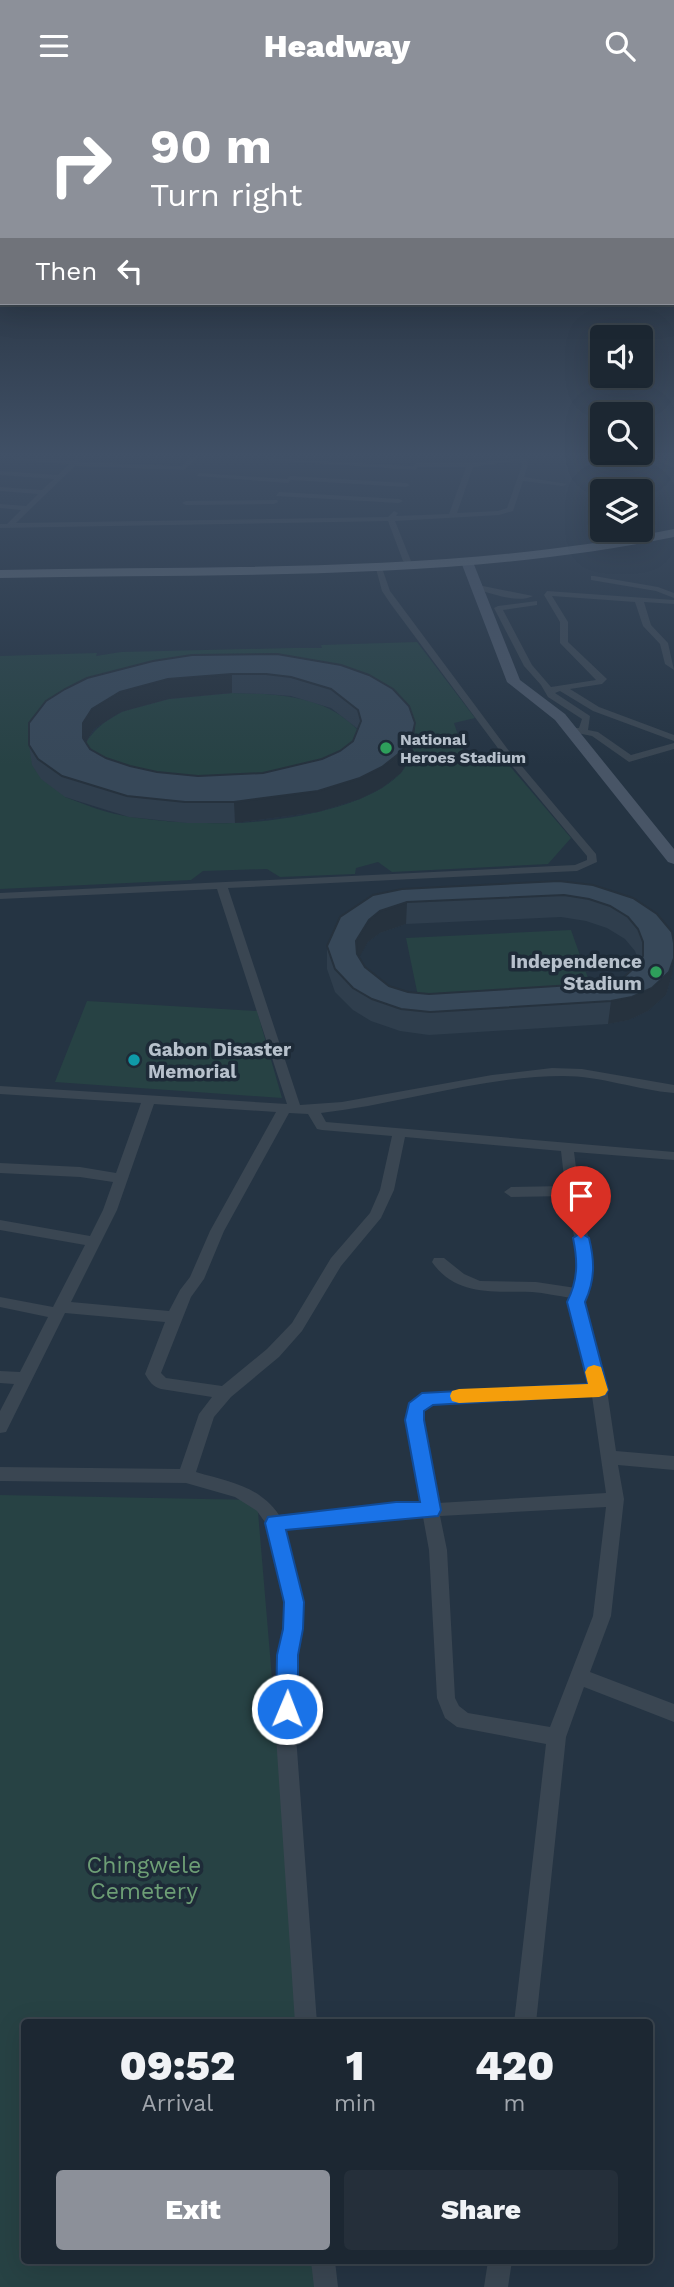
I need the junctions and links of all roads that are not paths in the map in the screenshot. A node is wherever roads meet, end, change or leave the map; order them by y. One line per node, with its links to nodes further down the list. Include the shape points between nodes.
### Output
1 (413, 560): 3 (main road)
2 (481, 560): 4 (main road)
3 (407, 561): 6 (main road)
4 (467, 562): 5 (main road); 8 (street)
5 (378, 566): 6 (main road); 20 (street, via 393,601 513,762 592,856 592,862 577,868)
6 (0, 572)
7 (594, 578): 10 (street)
8 (478, 587): 9 (street, via 515,596); 16 (street, via 514,682)
9 (548, 595): 11 (street); 15 (street, via 562,618 564,643 603,678)
10 (674, 596)
11 (639, 600): 12 (street); 14 (street, via 647,626 664,643 668,662)
12 (674, 601)
13 (534, 603): 15 (street, via 498,608 528,666)
14 (674, 667)
15 (555, 688): 16 (street, via 551,695 556,700 587,718); 17 (street)
16 (577, 730): 18 (street, via 604,740 629,759); 19 (street)
17 (674, 738)
18 (674, 746)
19 (674, 859)
20 (221, 885): 21 (street); 25 (street)
21 (0, 896)
22 (674, 1089): 26 (street, via 554,1072 362,1106)
23 (0, 1090): 24 (street)
24 (148, 1101): 25 (street); 31 (street)
25 (289, 1109): 26 (street); 40 (street, via 217,1231 197,1279)
26 (313, 1110): 27 (street, via 322,1126)
27 (399, 1133): 28 (street); 44 (street, via 387,1190 376,1215 336,1262 297,1327)
28 (567, 1146): 29 (street); 32 (street)
29 (674, 1156)
30 (0, 1168): 31 (street)
31 (120, 1178): 35 (street)
32 (572, 1191): 33 (street); 37 (street, via 585,1256)
33 (511, 1192)
34 (0, 1225): 35 (street)
35 (94, 1243): 39 (street)
36 (439, 1262): 37 (street, via 478,1286 536,1287)
37 (580, 1294): 43 (street, via 576,1302)
38 (0, 1302): 39 (street)
39 (58, 1310): 40 (street); 42 (street)
40 (174, 1317): 44 (street, via 153,1374 156,1380)
41 (0, 1377): 42 (street)
42 (23, 1378): 45 (street)
43 (599, 1390): 46 (street); 51 (street, via 429,1398 415,1408 414,1420)
44 (225, 1393): 49 (street, via 207,1413)
45 (0, 1427)
46 (608, 1457): 47 (street); 50 (street)
47 (674, 1462)
48 (0, 1474): 49 (street)
49 (186, 1476): 52 (street, via 240,1492 263,1506)
50 (615, 1499): 51 (street); 53 (street, via 602,1616)
51 (431, 1510): 52 (street); 55 (street, via 438,1551 446,1698 452,1712 464,1721)
52 (275, 1523): 56 (street, via 294,1602 286,1736)
53 (578, 1675): 54 (street); 55 (street)
54 (674, 1713)
55 (556, 1737): 57 (street)
56 (306, 2019)
57 (525, 2019)
58 (323, 2264): 60 (street)
59 (500, 2264): 61 (street)
60 (326, 2287)
61 (496, 2287)

